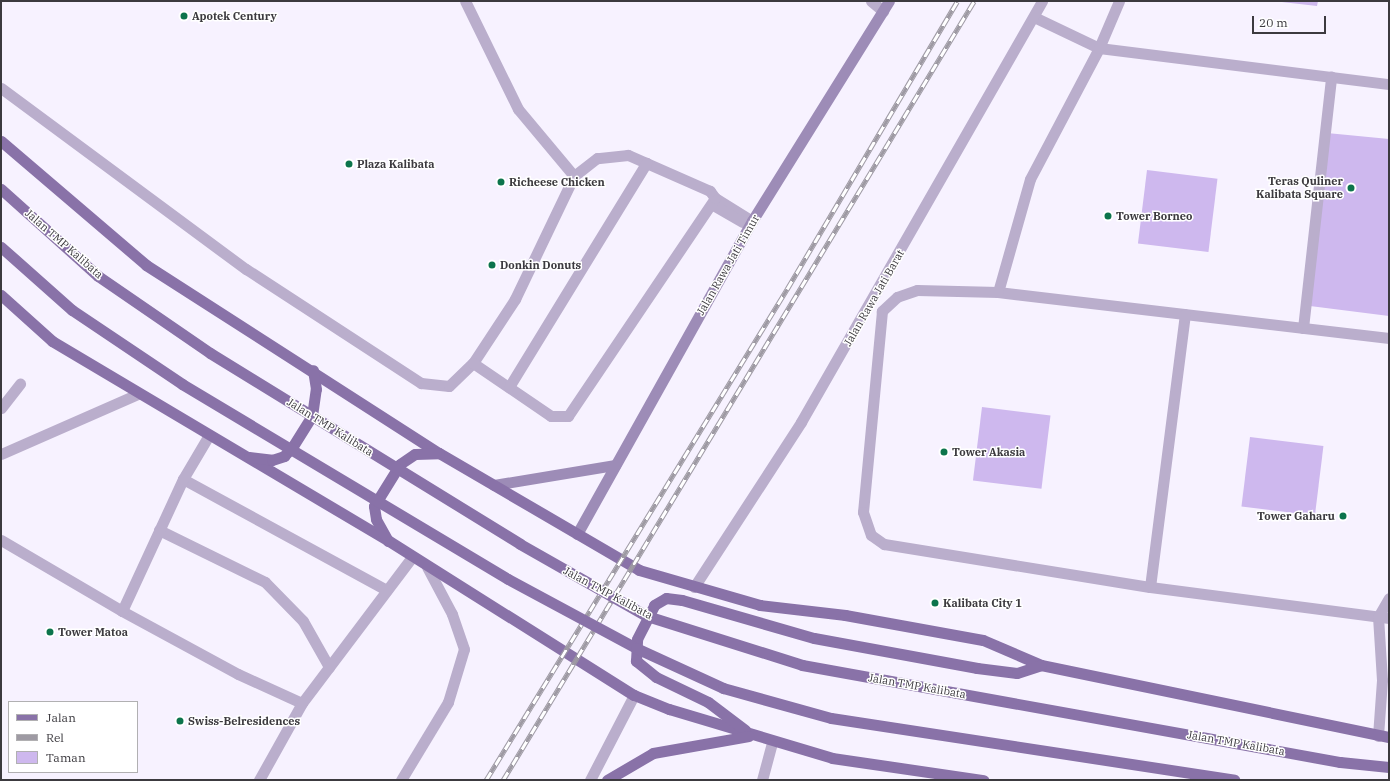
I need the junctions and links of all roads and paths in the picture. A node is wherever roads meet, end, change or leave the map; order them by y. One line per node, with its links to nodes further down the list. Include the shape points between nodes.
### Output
1 (465, 1): 13 (street, via 518,109)
2 (871, 1): 5 (street)
3 (1042, 1): 6 (street, Jalan Rawa Jati Barat)
4 (1119, 1): 7 (street)
5 (886, 6): 16 (main road, Jalan Rawa Jati Timur)
6 (1034, 18): 7 (street); 20 (street, Jalan Rawa Jati Barat)
7 (1098, 48): 8 (street); 18 (street, via 1030,179)
8 (1331, 77): 9 (street); 23 (street)
9 (1389, 84)
10 (1, 88): 25 (street, via 246,269 420,382 449,386)
11 (1, 141): 26 (main road, via 146,265)
12 (646, 163): 13 (street, via 616,154 597,158); 15 (street, via 710,191); 28 (street)
13 (574, 176): 25 (street, via 515,298)
14 (1, 189): 57 (main road, Jalan TMP Kalibata, bridge, via 98,276 210,353 520,544 647,616 802,665 1340,762)
15 (714, 202): 16 (street); 28 (street, via 568,416 551,416)
16 (751, 224): 35 (main road, Jalan Rawa Jati Timur)
17 (1, 247): 65 (main road, bridge, via 72,310 182,384 508,580 636,648 723,688 831,718)
18 (998, 292): 21 (street, via 917,290 897,297); 22 (street)
19 (1, 295): 29 (main road, via 52,341)
20 (875, 296): 21 (street); 44 (street, Jalan Rawa Jati Barat, via 801,422)
21 (884, 309): 45 (street, via 863,512 871,535 884,544)
22 (1186, 314): 23 (street); 45 (street)
23 (1303, 328): 24 (street)
24 (1389, 338)
25 (473, 362): 28 (street)
26 (313, 370): 32 (main road); 34 (main road, via 316,389 312,416 293,446 284,456 272,460)
27 (20, 384): 30 (street)
28 (509, 387)
29 (138, 394): 31 (main road); 33 (street)
30 (1, 408)
31 (209, 435): 34 (main road); 36 (street)
32 (439, 453): 37 (main road); 41 (main road, via 415,454 400,464 374,506 376,520)
33 (1, 454)
34 (245, 457): 41 (main road)
35 (614, 465): 37 (main road); 39 (main road, Jalan Rawa Jati Timur)
36 (183, 479): 38 (street); 46 (street)
37 (494, 485): 39 (main road)
38 (159, 530): 48 (street); 51 (street, via 265,582 303,621)
39 (577, 534): 44 (main road, via 639,570)
40 (1, 540): 48 (street)
41 (389, 541): 42 (main road)
42 (412, 557): 43 (main road); 46 (street)
43 (427, 567): 52 (main road); 60 (street, via 452,614 464,649 448,702)
44 (694, 587): 50 (main road, via 760,605 845,615 983,640)
45 (1150, 587): 49 (street)
46 (387, 590): 51 (street)
47 (1389, 598): 49 (street)
48 (122, 611): 53 (street, via 238,674)
49 (1384, 618): 55 (street)
50 (1041, 665): 54 (main road, via 1017,673 977,668 814,638 682,600 666,598 654,605 637,639 636,661 656,677 708,702); 55 (main road)
51 (329, 667): 53 (street)
52 (634, 695): 54 (main road); 61 (street)
53 (302, 703): 59 (street)
54 (752, 735): 56 (main road); 62 (main road, via 653,753)
55 (1384, 736)
56 (772, 742): 58 (main road, via 832,758); 63 (street)
57 (1389, 767)
58 (948, 778): 64 (main road)
59 (259, 780)
60 (402, 780)
61 (590, 780)
62 (608, 780)
63 (762, 780)
64 (983, 780)
65 (1234, 780)

